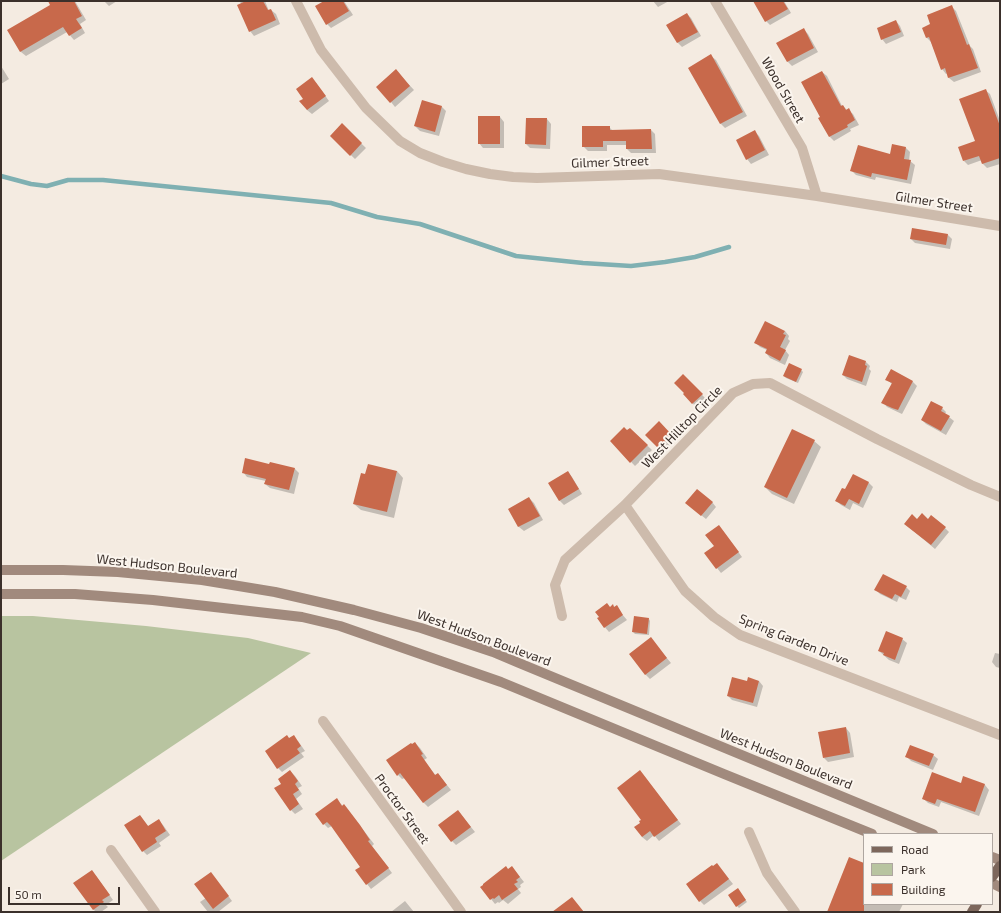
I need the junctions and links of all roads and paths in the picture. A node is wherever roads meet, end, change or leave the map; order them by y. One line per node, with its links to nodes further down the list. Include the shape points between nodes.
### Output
1 (296, 1): 3 (street, Gilmer Street, via 321,50 366,108 400,141 437,160 466,169 513,177 659,174)
2 (716, 1): 3 (street, Wood Street, via 802,148)
3 (817, 196): 4 (street, Gilmer Street)
4 (1000, 226)
5 (1000, 497): 6 (street, West Hilltop Circle, via 877,439 770,383 753,384 733,393)
6 (625, 505): 9 (street, West Hilltop Circle, via 565,560 555,585); 11 (street, Spring Garden Drive, via 685,591 714,617 740,635)
7 (1, 570): 14 (main road, West Hudson Boulevard, via 118,572 202,580 275,592 421,628 493,652)
8 (1, 594): 13 (main road, via 75,594 153,600 302,617 340,626 501,682)
9 (562, 616)
10 (323, 721): 19 (street, Proctor Street)
11 (1000, 735)
12 (749, 832): 20 (street, via 767,873)
13 (870, 833)
14 (931, 833)
15 (111, 850): 18 (street)
16 (1000, 866): 17 (main road)
17 (993, 876)
18 (156, 912)
19 (461, 912)
20 (795, 912)

